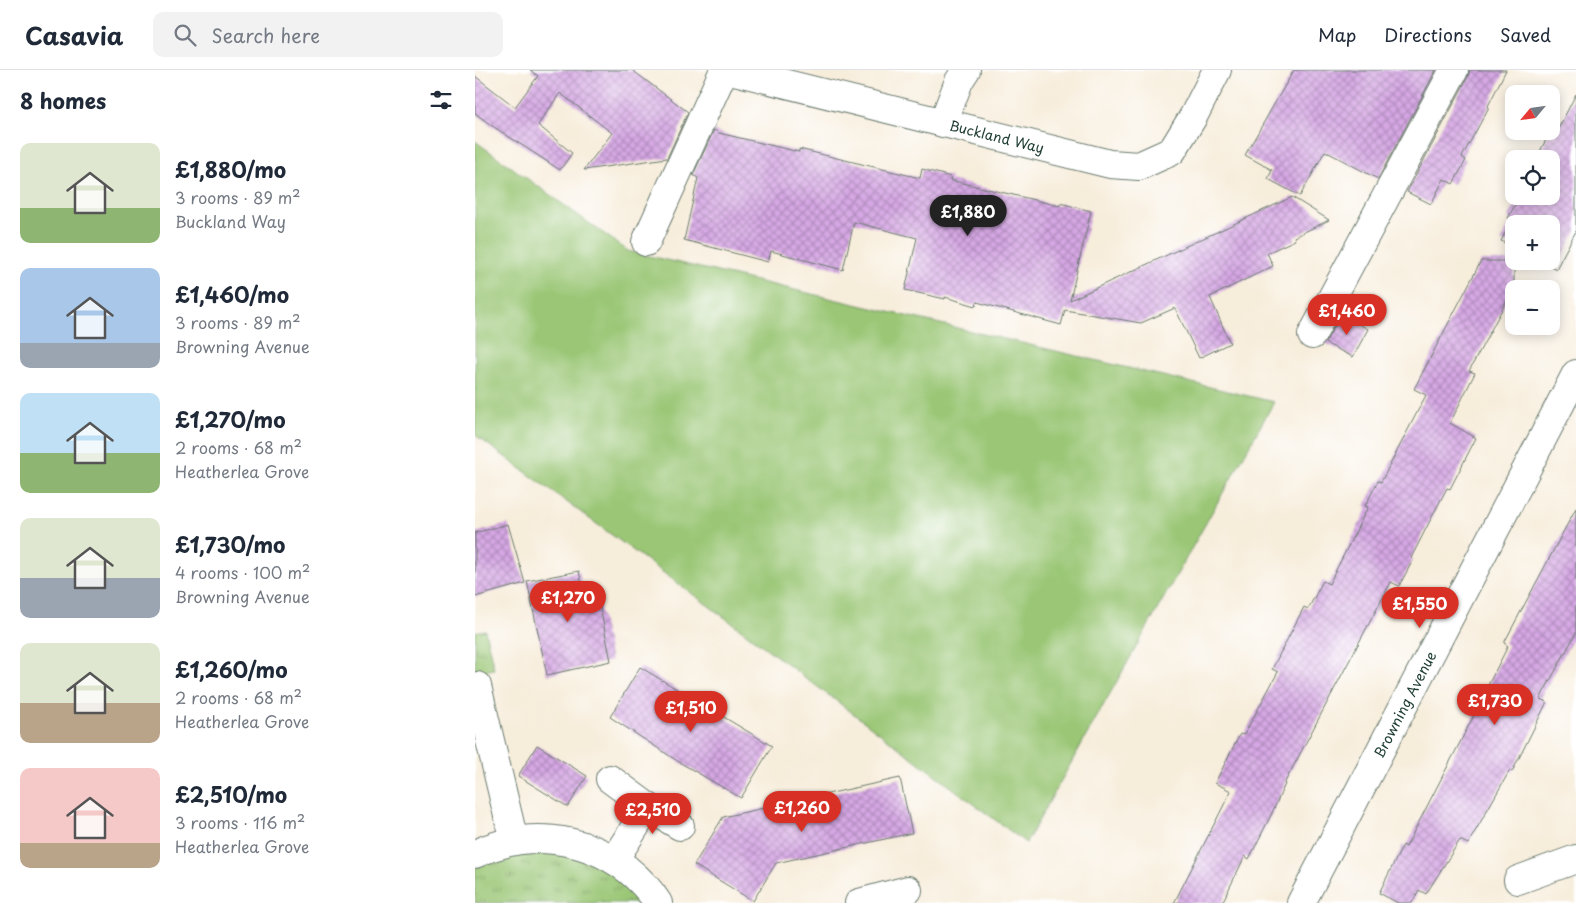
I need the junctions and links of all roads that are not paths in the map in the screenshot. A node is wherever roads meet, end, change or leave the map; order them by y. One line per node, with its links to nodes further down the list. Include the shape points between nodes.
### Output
1 (724, 70): 7 (street)
2 (730, 70): 6 (street, Buckland Way)
3 (966, 70): 6 (street)
4 (1217, 70): 6 (street, Buckland Way, via 1172,151 1139,166 1110,164)
5 (1454, 70): 8 (street)
6 (943, 123)
7 (647, 242)
8 (1312, 335)
9 (1576, 374): 10 (street, Browning Avenue)
10 (1568, 407): 23 (street, Browning Avenue)
11 (477, 686): 15 (street)
12 (610, 778): 13 (street)
13 (648, 807): 14 (street); 18 (street)
14 (680, 826)
15 (513, 841): 16 (street); 18 (street, via 562,840 589,847)
16 (475, 854)
17 (1576, 859): 19 (street)
18 (614, 860): 21 (street, via 636,877)
19 (1518, 880)
20 (909, 890): 22 (street)
21 (657, 903)
22 (859, 903)
23 (1301, 903)

